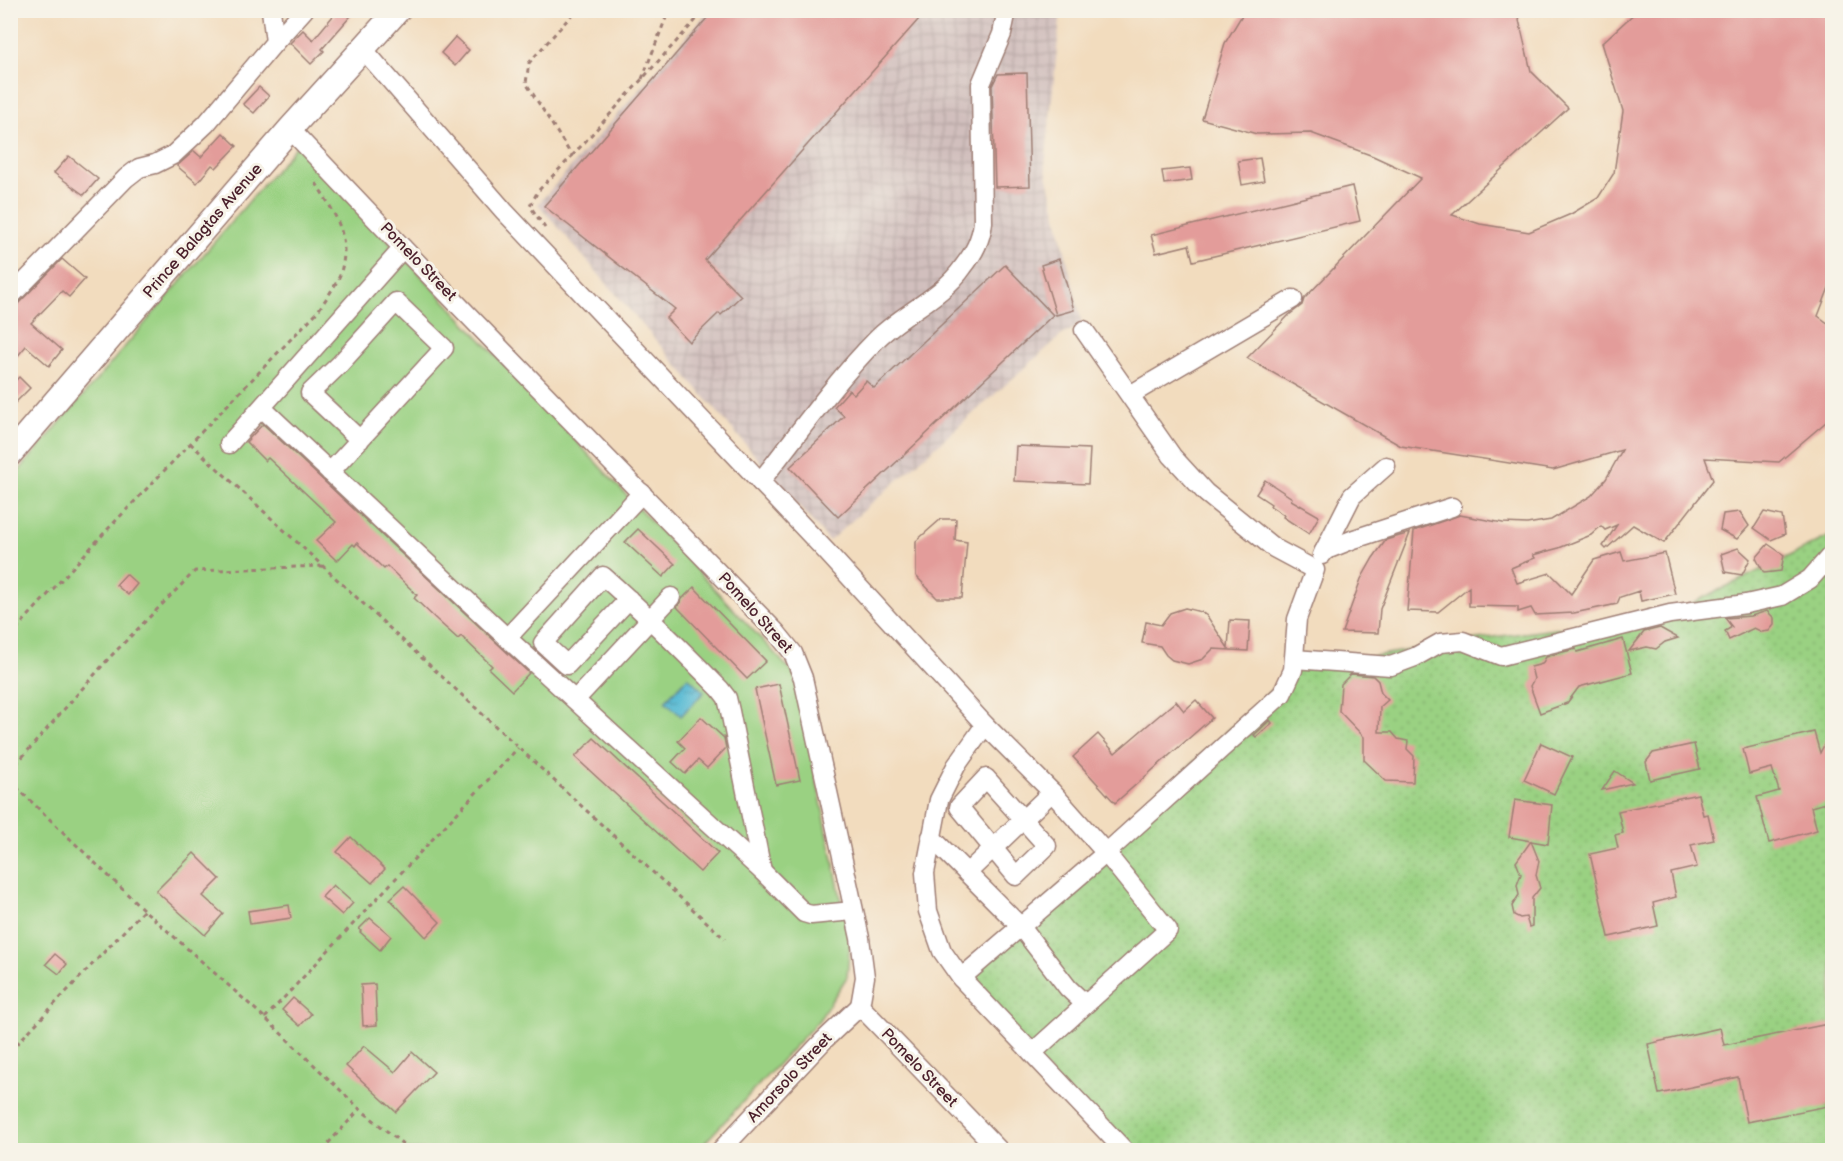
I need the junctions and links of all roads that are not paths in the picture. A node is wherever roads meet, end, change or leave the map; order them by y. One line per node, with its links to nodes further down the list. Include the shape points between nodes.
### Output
1 (271, 10): 5 (street)
2 (304, 10): 5 (street)
3 (398, 10): 6 (main road, Prince Balagtas Avenue)
4 (1007, 10): 19 (street, via 1002,34 981,84 983,222 979,244 947,284 893,324 846,372)
5 (275, 42): 9 (street, via 198,132 173,155 139,168 126,178)
6 (364, 50): 7 (main road, Prince Balagtas Avenue); 19 (street, via 504,211)
7 (290, 129): 8 (street, Pomelo Street); 16 (main road, Prince Balagtas Avenue)
8 (403, 248): 13 (street); 20 (street, Pomelo Street)
9 (12, 292)
10 (1293, 299): 12 (street)
11 (1084, 330): 12 (street)
12 (1130, 395): 24 (street, via 1172,456 1206,493 1274,548)
13 (262, 408): 15 (street); 18 (street)
14 (360, 440): 14 (street, via 444,348 396,302 310,393); 18 (street)
15 (229, 444)
16 (10, 454)
17 (1386, 466): 22 (street, via 1352,496)
18 (330, 472): 28 (street)
19 (760, 482): 31 (street)
20 (642, 493): 28 (street); 39 (street, Pomelo Street, via 793,653 803,678)
21 (1452, 507): 22 (street)
22 (1324, 551): 24 (street)
23 (1833, 554): 29 (street, via 1810,579 1782,596 1670,614 1501,656 1462,641 1440,643 1391,666)
24 (1316, 570): 29 (street, via 1297,619)
25 (671, 597): 27 (street)
26 (628, 599): 26 (street, via 567,665 543,643 603,576); 27 (street)
27 (651, 619): 30 (street); 37 (street, via 727,698)
28 (507, 638): 30 (street)
29 (1294, 658): 36 (street, via 1282,694)
30 (575, 700): 37 (street)
31 (985, 725): 32 (street); 34 (street, via 956,766 939,800)
32 (1052, 792): 33 (street); 36 (street)
33 (1023, 820): 35 (street); 35 (street, via 1047,846 1016,876); 35 (street, via 986,778 959,807)
34 (931, 837): 38 (street); 41 (street, via 925,873 928,911 942,951)
35 (992, 849): 38 (street)
36 (1106, 853): 40 (street); 42 (street, via 1168,930)
37 (762, 871): 39 (street, via 807,914)
38 (967, 873): 40 (street)
39 (853, 911): 43 (street, Pomelo Street, via 865,977)
40 (1021, 927): 41 (street); 42 (street)
41 (961, 978): 44 (street)
42 (1085, 1004): 44 (street)
43 (860, 1006): 45 (street, Amorsolo Street); 46 (street, Pomelo Street)
44 (1032, 1053): 47 (street)
45 (721, 1150)
46 (999, 1150)
47 (1124, 1150)

